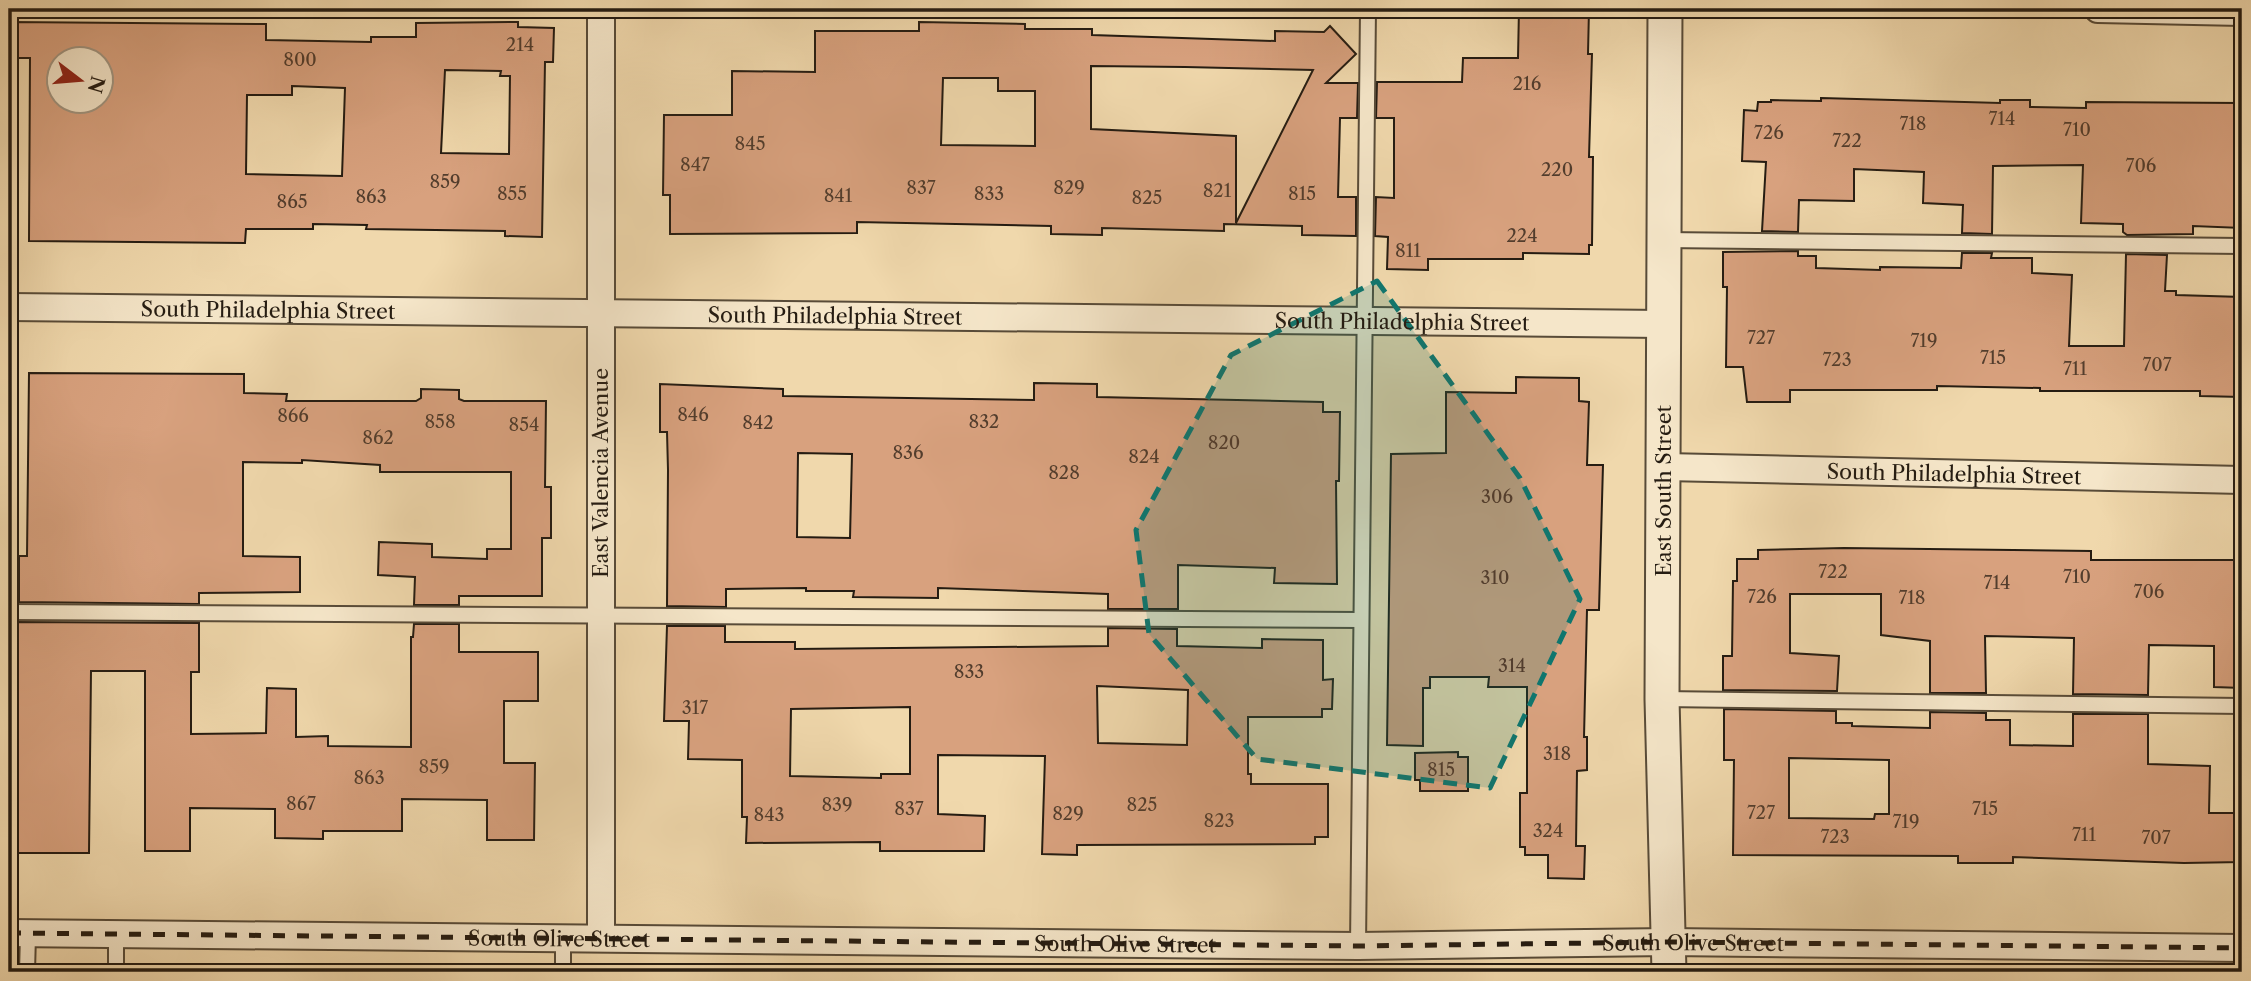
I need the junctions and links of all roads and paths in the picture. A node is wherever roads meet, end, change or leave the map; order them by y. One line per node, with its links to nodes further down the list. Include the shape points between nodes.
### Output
1 (601, 9): 9 (street, East Valencia Avenue)
2 (1368, 9): 10 (lane)
3 (1665, 9): 6 (street, East South Street)
4 (2098, 9): 5 (street)
5 (2242, 12)
6 (1663, 240): 7 (lane); 11 (street, East South Street)
7 (2242, 246)
8 (9, 307): 9 (street, South Philadelphia Street)
9 (600, 311): 10 (street, South Philadelphia Street); 15 (street, East Valencia Avenue)
10 (1364, 322): 11 (street, South Philadelphia Street); 16 (lane)
11 (1662, 324): 12 (street, East South Street)
12 (1665, 467): 13 (street, South Philadelphia Street); 17 (street, East South Street)
13 (2242, 480)
14 (9, 612): 15 (lane)
15 (600, 615): 16 (lane); 21 (street, East Valencia Avenue)
16 (1360, 620): 23 (lane)
17 (1662, 699): 18 (lane); 25 (street, East South Street)
18 (2242, 706)
19 (18, 933): 20 (street, South Olive Street); 26 (lane)
20 (116, 934): 22 (street, South Olive Street); 27 (lane)
21 (601, 938): 22 (street, South Olive Street); 23 (street, South Olive Street)
22 (563, 939): 28 (lane)
23 (1358, 946): 25 (street, South Olive Street)
24 (2242, 948): 25 (street, South Olive Street)
25 (1669, 957)
26 (27, 972)
27 (116, 972)
28 (563, 972)

